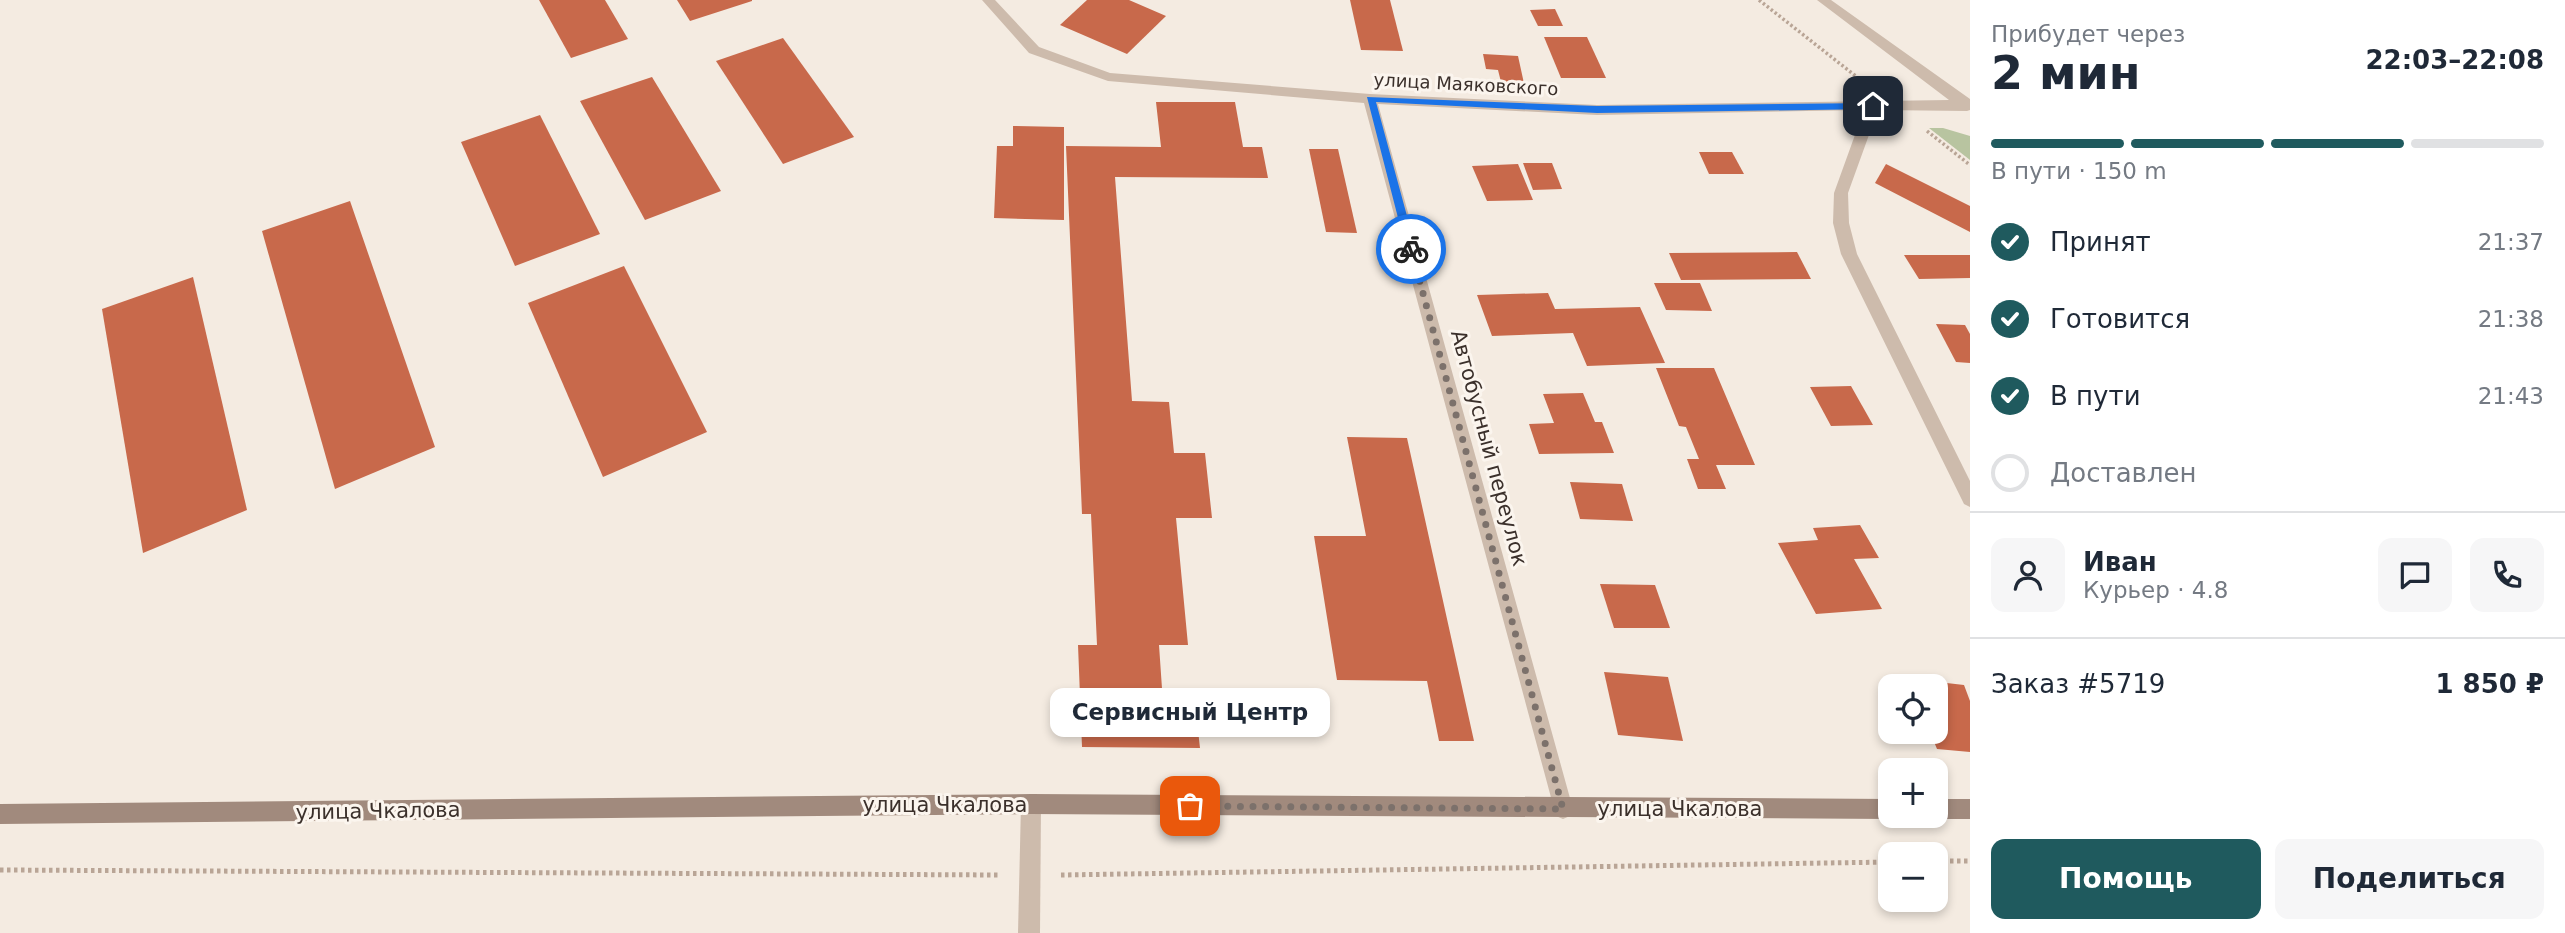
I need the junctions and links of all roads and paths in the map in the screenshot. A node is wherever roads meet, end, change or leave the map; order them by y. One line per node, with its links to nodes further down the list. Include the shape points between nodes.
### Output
1 (988, 0): 3 (street, улица Маяковского, via 1034,50 1108,77)
2 (1823, 0): 5 (street)
3 (1370, 99): 4 (street, улица Маяковского, via 1597,110); 9 (street, Автобусный переулок)
4 (1873, 106): 5 (street, улица Маяковского); 6 (street, via 1841,193 1841,223 1849,254)
5 (1969, 106)
6 (1970, 499)
7 (1031, 804): 9 (main road, улица Чкалова); 12 (main road, улица Чкалова); 17 (street)
8 (1970, 808): 11 (main road)
9 (1563, 809): 10 (main road, улица Чкалова)
10 (1878, 809)
11 (1948, 809)
12 (0, 814)
13 (1948, 861): 14 (path)
14 (1970, 861)
15 (1878, 862): 17 (path)
16 (0, 870): 17 (path)
17 (1030, 875): 18 (street)
18 (1029, 933)

